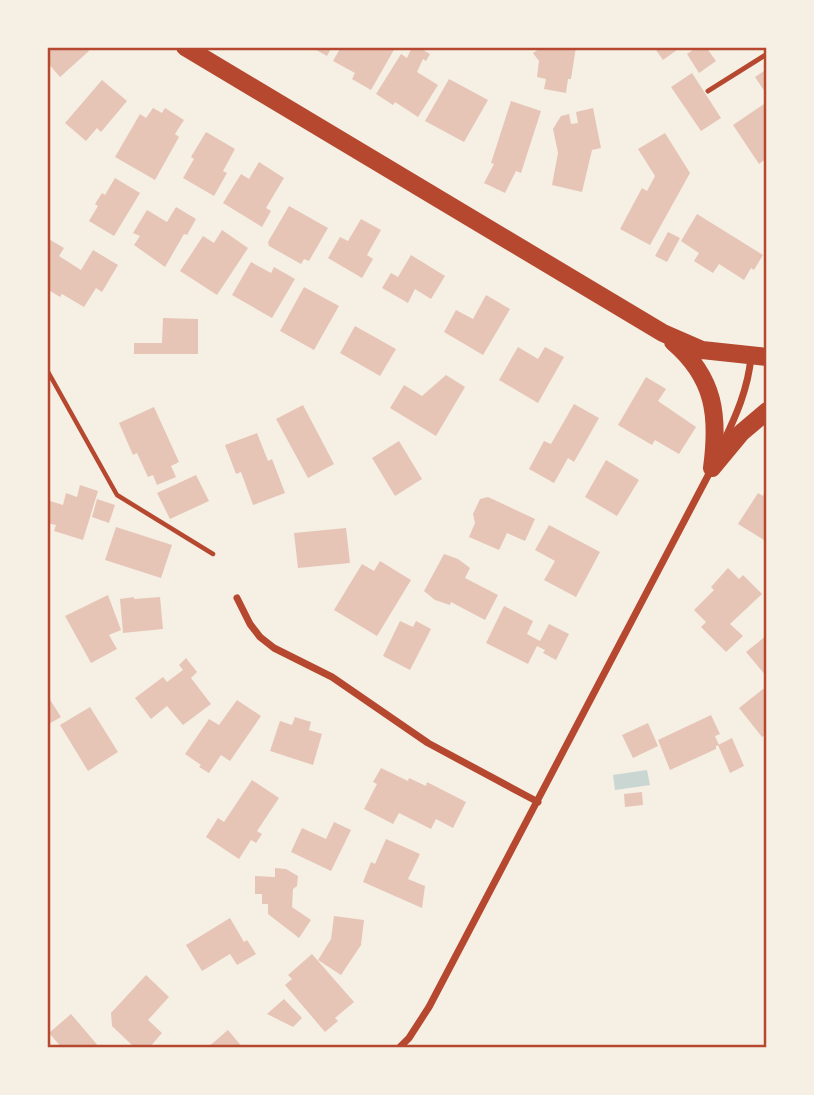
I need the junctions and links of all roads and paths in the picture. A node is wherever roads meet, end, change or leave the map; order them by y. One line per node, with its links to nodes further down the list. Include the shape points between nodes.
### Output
1 (185, 47): 4 (main road)
2 (767, 54): 3 (lane)
3 (708, 91)
4 (663, 333): 5 (main road, via 702,350); 8 (main road, via 687,354 711,396 716,418)
5 (759, 357): 8 (street)
6 (47, 370): 9 (path, via 117,495)
7 (767, 411): 8 (main road)
8 (712, 468): 11 (street)
9 (213, 554)
10 (237, 598): 11 (street, via 250,624 274,648 332,677 428,743)
11 (538, 802): 12 (street, via 429,1007)
12 (399, 1048)

